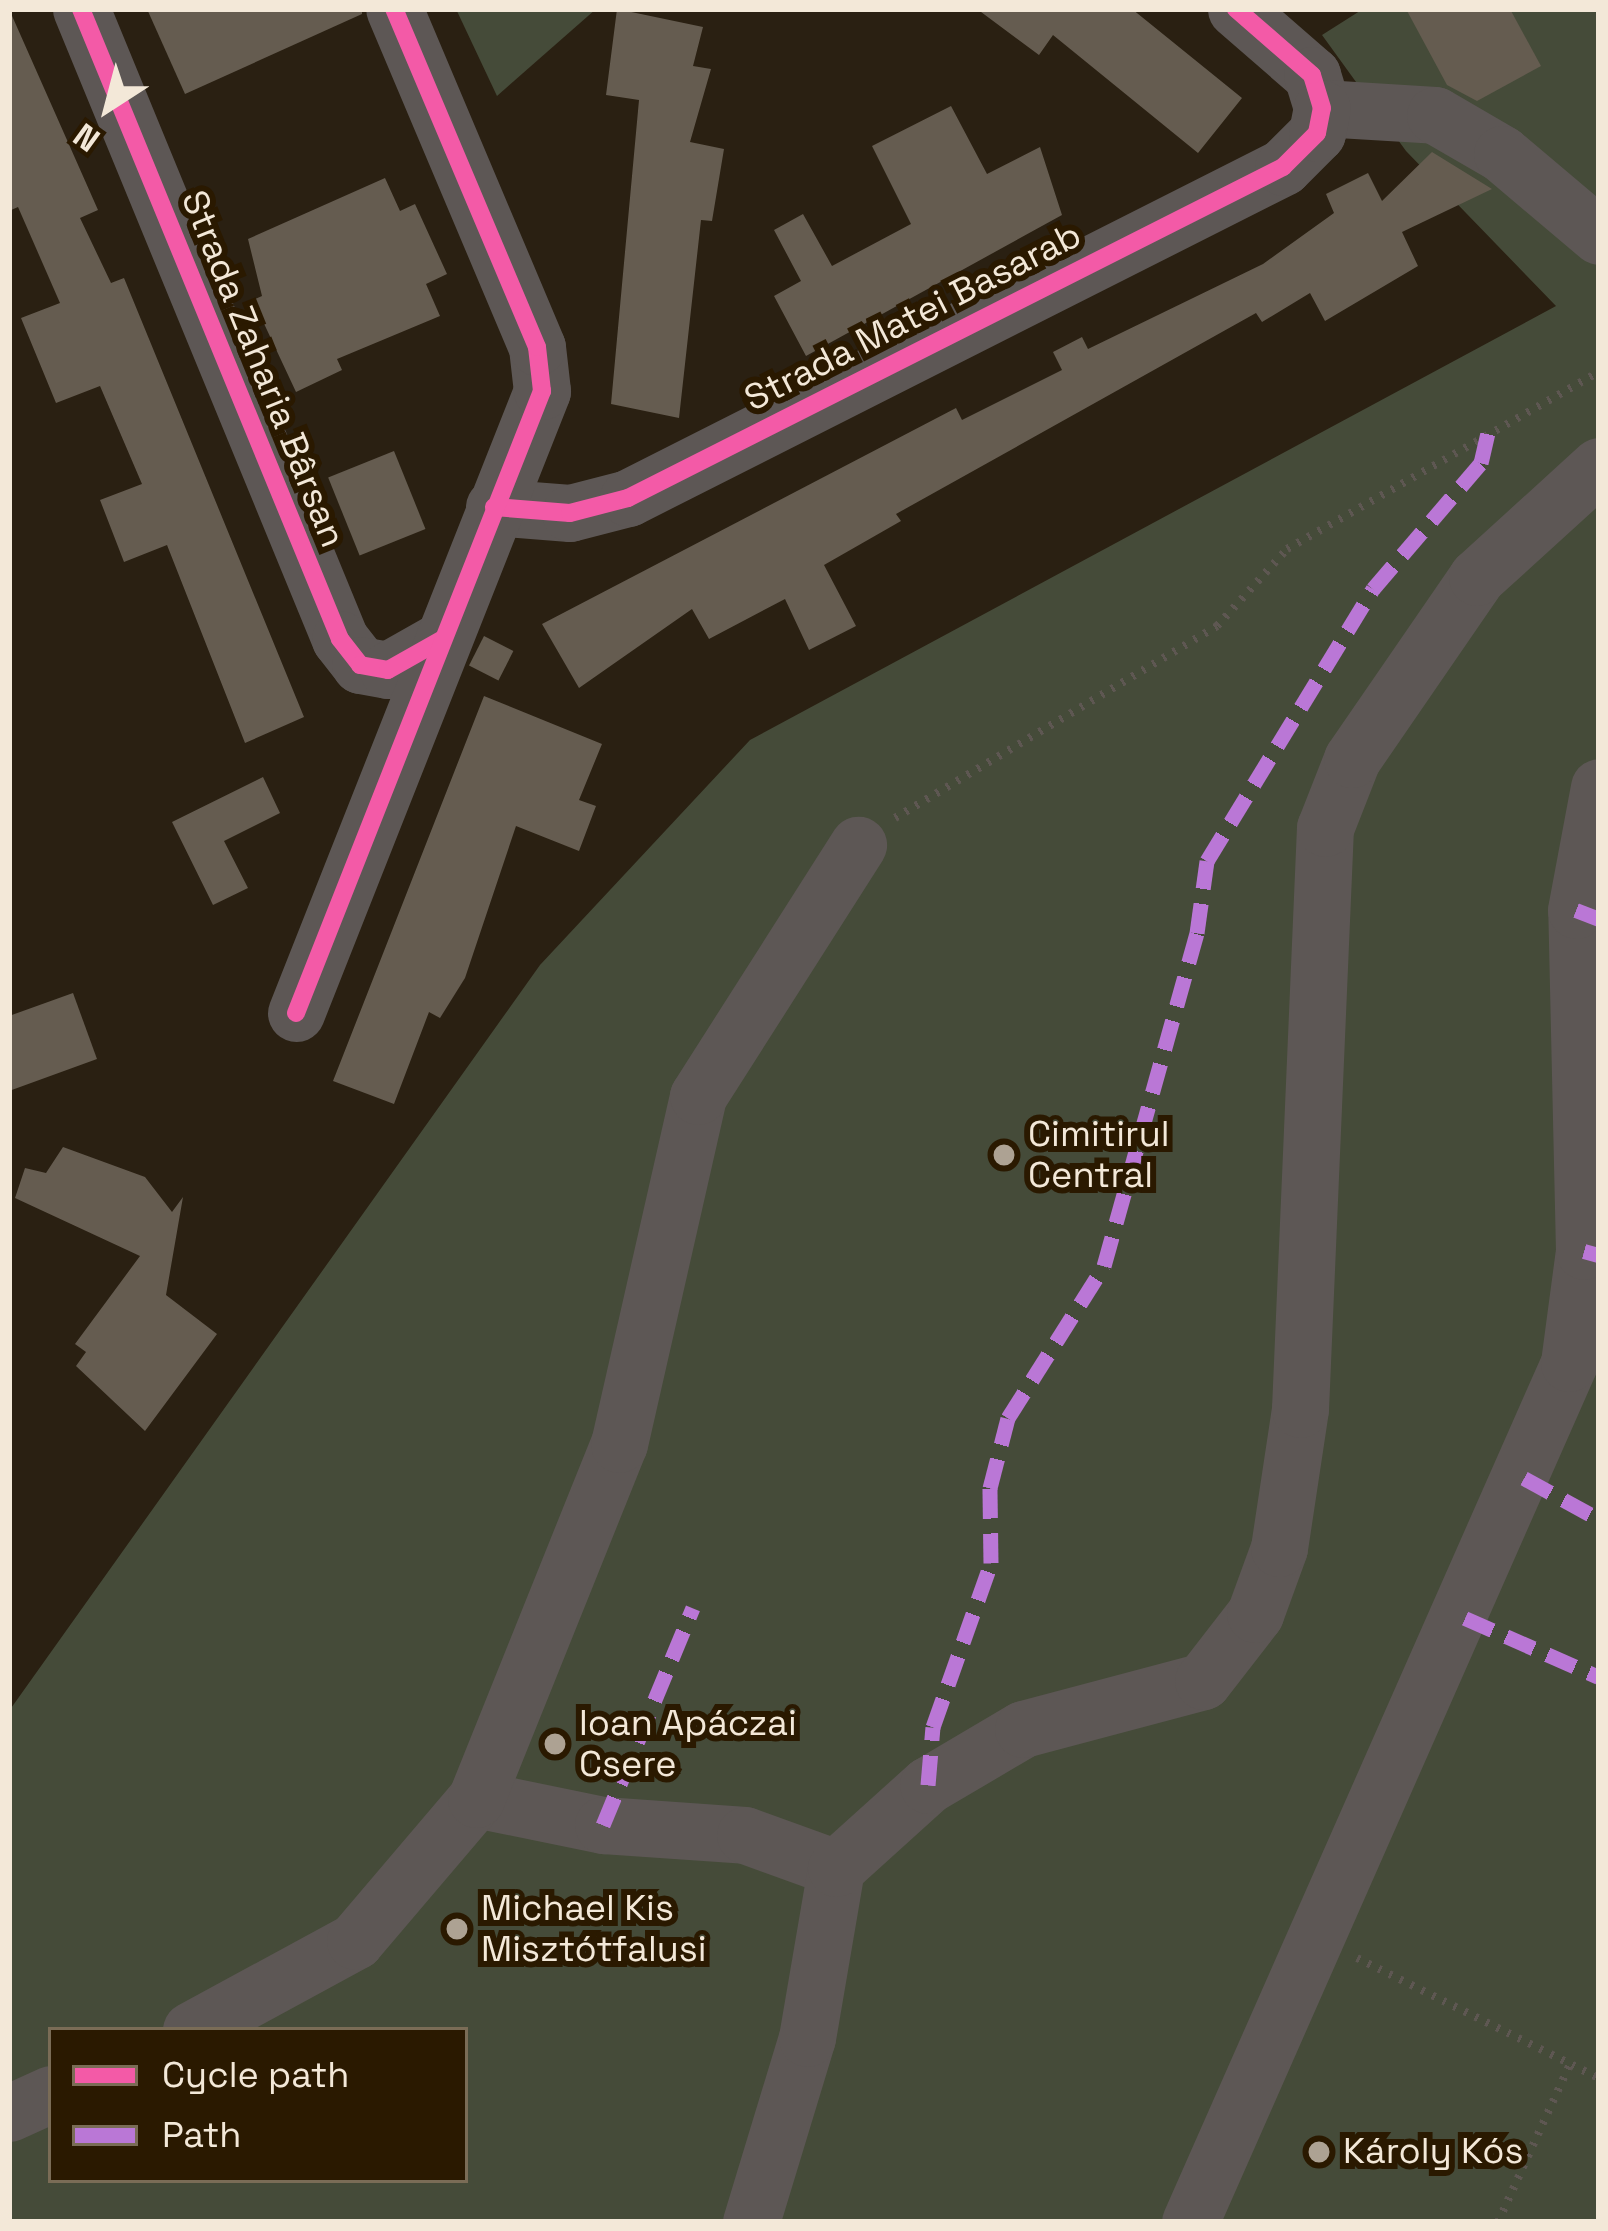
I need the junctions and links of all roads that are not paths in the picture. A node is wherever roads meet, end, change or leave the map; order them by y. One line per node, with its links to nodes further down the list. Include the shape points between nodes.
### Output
1 (82, 9): 9 (street, Strada Zaharia Bârsan, via 340,638 360,665 388,670)
2 (394, 9): 8 (street, via 537,346 542,391)
3 (1236, 9): 4 (street)
4 (1284, 32): 5 (street)
5 (1322, 108): 6 (street, via 1436,115 1502,154); 8 (street, Strada Matei Basarab, via 1316,133 1283,167 628,498 570,513)
6 (1599, 236)
7 (1599, 466): 14 (street, via 1477,578 1352,759 1325,828 1300,1409 1279,1548 1255,1614 1203,1681 1023,1729 928,1785)
8 (494, 507): 9 (street)
9 (441, 640): 12 (street)
10 (1599, 787): 19 (street, via 1576,910 1584,1251 1569,1363)
11 (859, 845): 13 (street, via 698,1096 619,1444)
12 (296, 1013)
13 (476, 1799): 14 (street, via 603,1826 746,1835); 15 (street, via 356,1941)
14 (836, 1868): 18 (street, via 807,2038)
15 (197, 2027)
16 (48, 2095): 17 (street)
17 (9, 2113)
18 (751, 2222)
19 (1190, 2222)

